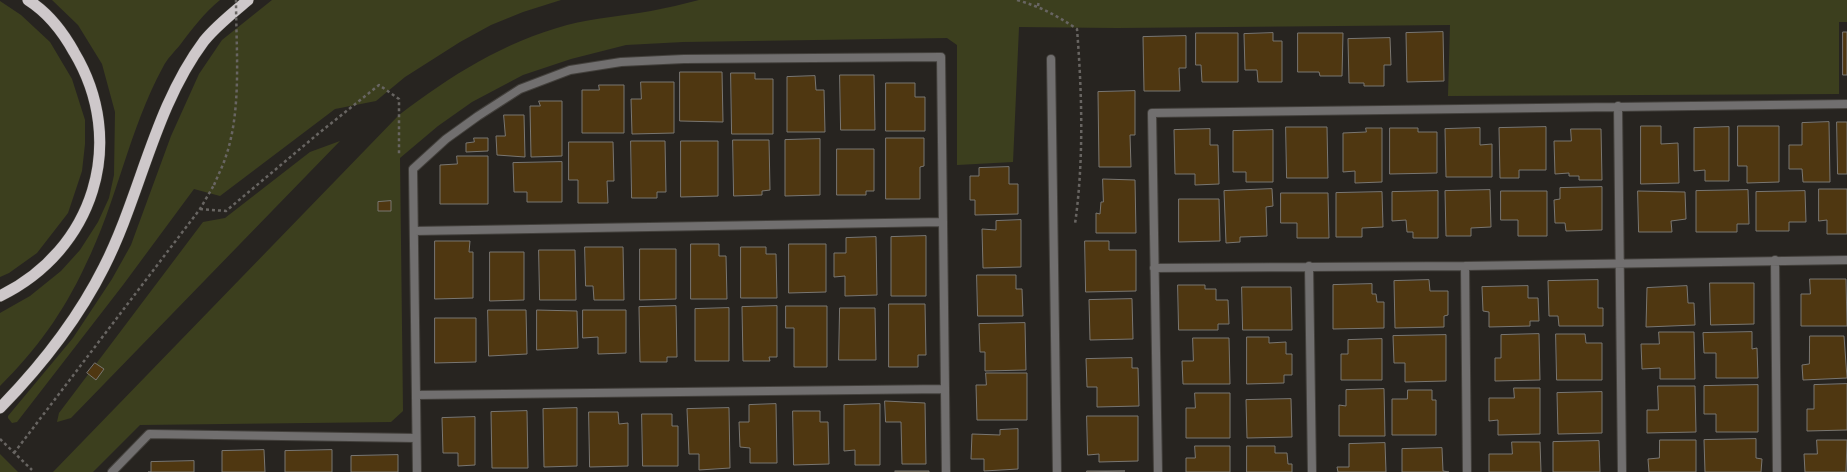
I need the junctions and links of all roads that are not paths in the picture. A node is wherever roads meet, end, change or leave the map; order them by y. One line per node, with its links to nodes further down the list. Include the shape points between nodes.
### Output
1 (28, 0): 14 (highway, via 56,24 84,68 95,96 99,121 99,152 95,184 74,232 39,272)
2 (248, 0): 17 (highway, via 223,20 187,68 171,99 104,267 54,348)
3 (1051, 59): 22 (street)
4 (1847, 104): 5 (street)
5 (1618, 106): 10 (street); 13 (street, via 1152,113)
6 (943, 222): 7 (street); 7 (street, via 941,57 684,59 621,62 570,70 520,90 478,116 446,139 413,169); 15 (street)
7 (414, 231): 16 (street)
8 (1775, 260): 9 (street); 10 (street); 27 (street)
9 (1847, 260)
10 (1619, 262): 12 (street); 26 (street)
11 (1310, 266): 12 (street); 13 (street); 24 (street)
12 (1465, 266): 25 (street)
13 (1154, 268): 23 (street)
14 (0, 296)
15 (945, 389): 16 (street); 21 (street)
16 (416, 395): 18 (street)
17 (0, 408)
18 (416, 438): 19 (street, via 149,434); 20 (street)
19 (112, 472)
20 (417, 472)
21 (946, 472)
22 (1057, 472)
23 (1158, 472)
24 (1312, 472)
25 (1467, 472)
26 (1622, 472)
27 (1777, 472)

